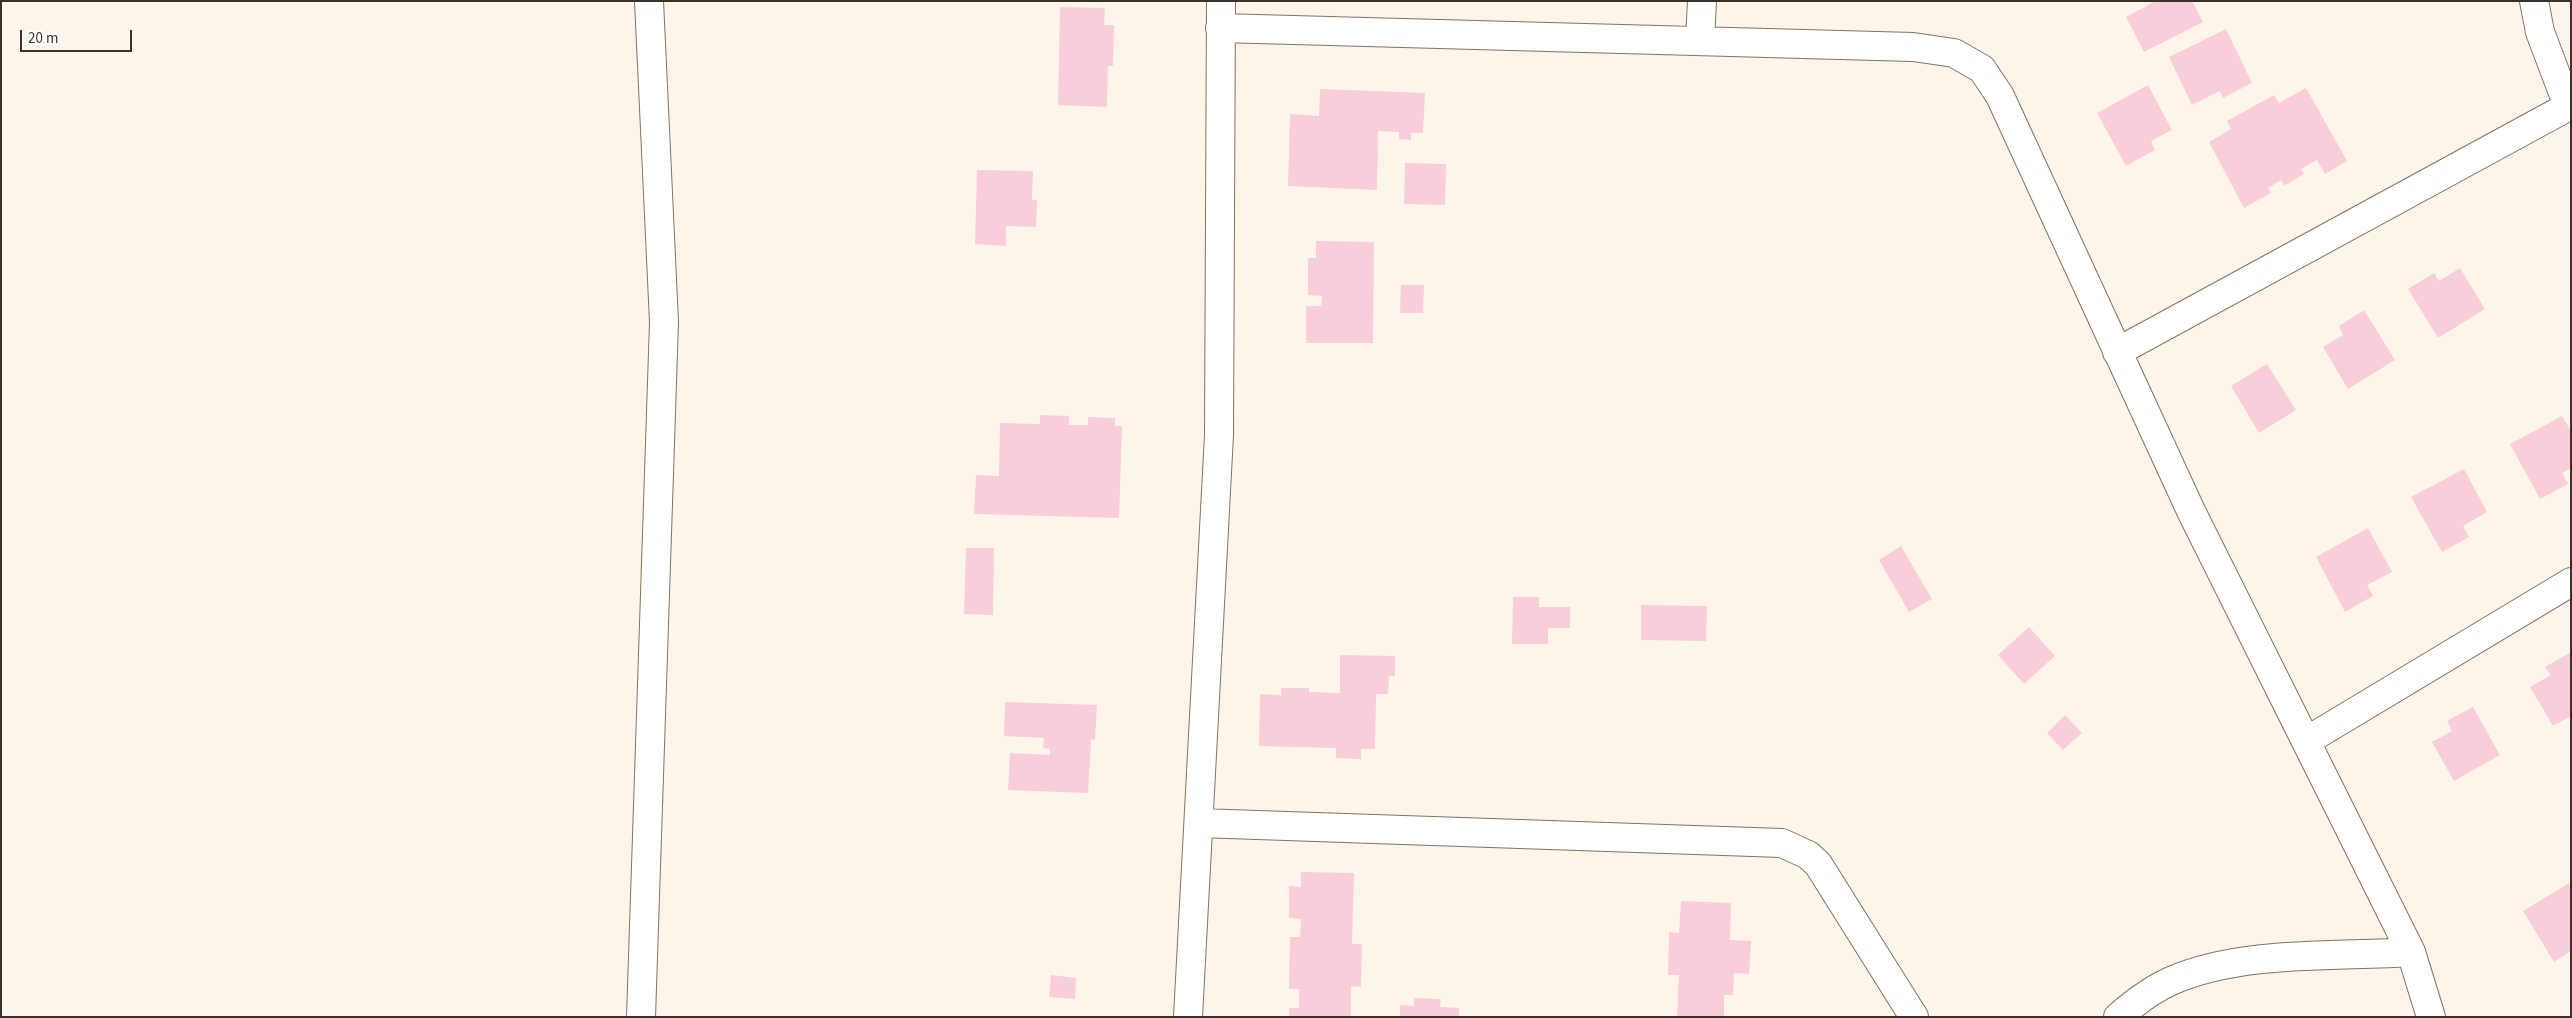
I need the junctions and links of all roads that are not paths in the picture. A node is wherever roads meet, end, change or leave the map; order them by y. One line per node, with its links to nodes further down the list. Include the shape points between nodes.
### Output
1 (648, 1): 12 (street, via 664,322)
2 (1702, 1): 5 (street)
3 (2534, 1): 6 (street, via 2540,32)
4 (1220, 14): 5 (street); 10 (street, via 1219,435)
5 (1700, 40): 7 (street, via 1912,47 1954,54 1982,69 2000,96)
6 (2569, 105): 7 (street)
7 (2117, 352): 9 (street, via 2192,511)
8 (2571, 582): 9 (street)
9 (2308, 740): 11 (street)
10 (1198, 823): 13 (street); 14 (street, via 1782,843 1808,855 1818,864)
11 (2411, 952): 15 (street, via 2271,958 2220,964 2170,981); 16 (street)
12 (641, 1017)
13 (1188, 1017)
14 (1914, 1017)
15 (2118, 1017)
16 (2431, 1017)

